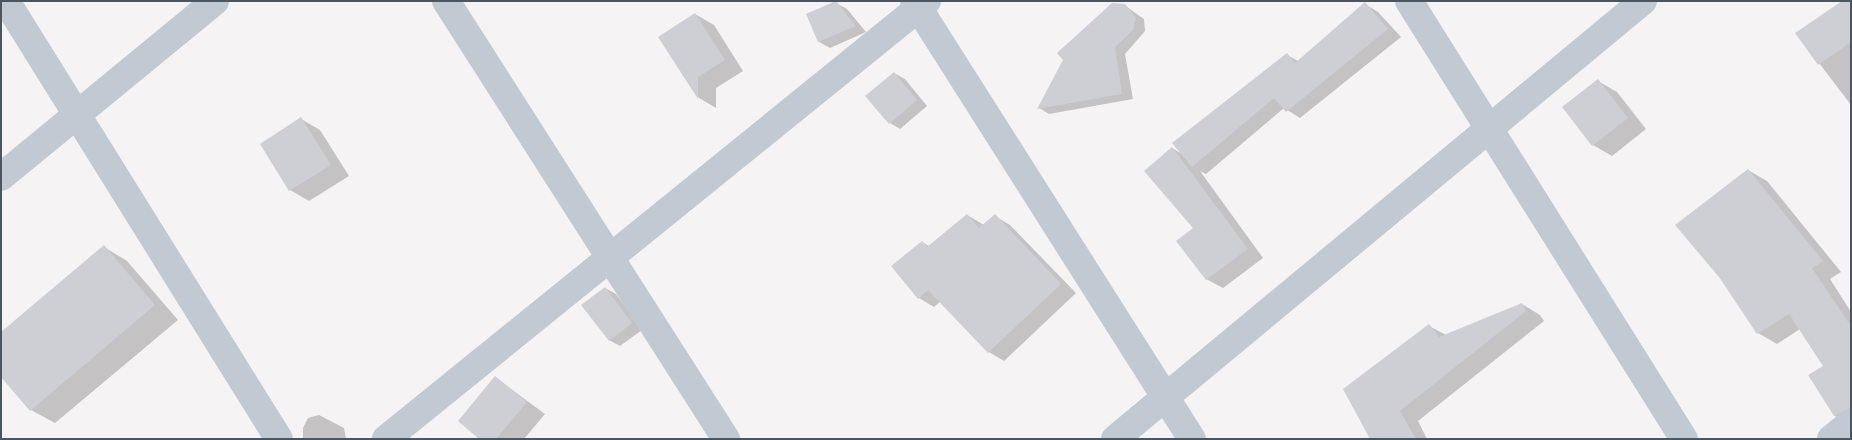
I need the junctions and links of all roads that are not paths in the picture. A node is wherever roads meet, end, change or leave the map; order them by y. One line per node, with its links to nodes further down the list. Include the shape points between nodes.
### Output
1 (6, 1): 7 (street)
2 (215, 1): 7 (street)
3 (446, 1): 10 (street)
4 (1409, 1): 8 (street)
5 (1643, 1): 8 (street)
6 (920, 4): 10 (street); 11 (street)
7 (76, 113): 9 (street); 13 (street)
8 (1489, 129): 11 (street); 18 (street)
9 (1, 177)
10 (610, 257): 14 (street); 15 (street)
11 (1165, 397): 16 (street); 17 (street)
12 (1851, 423): 19 (street)
13 (278, 439)
14 (386, 439)
15 (726, 439)
16 (1115, 439)
17 (1192, 439)
18 (1684, 439)
19 (1831, 439)

